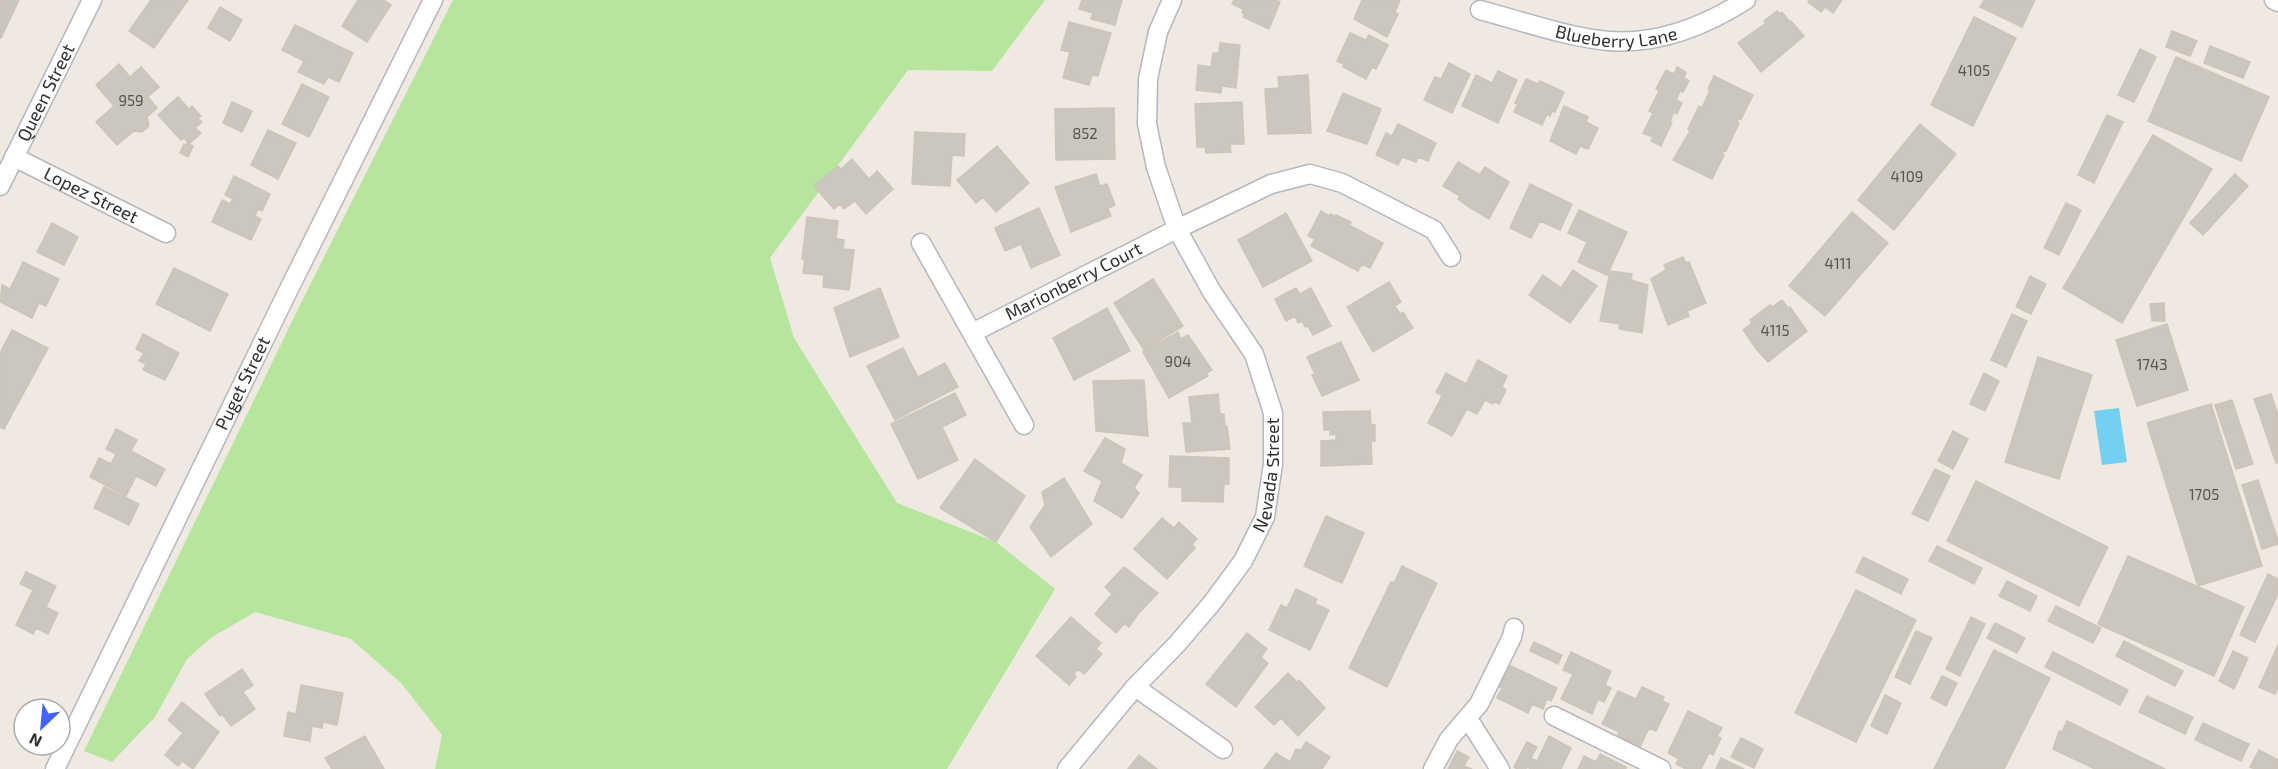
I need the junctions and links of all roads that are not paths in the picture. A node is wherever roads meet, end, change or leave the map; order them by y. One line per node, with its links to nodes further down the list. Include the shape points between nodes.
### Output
1 (92, 0): 6 (street, Queen Street)
2 (433, 0): 19 (street, Puget Street)
3 (1172, 0): 8 (street, Nevada Street, via 1158,32 1148,80 1147,124)
4 (1746, 0): 5 (street, Blueberry Lane, via 1688,30 1634,42 1596,39)
5 (1480, 10)
6 (14, 157): 7 (street, Queen Street); 9 (street, Lopez Street)
7 (0, 186)
8 (1176, 230): 11 (street, Marionberry Court, via 1271,184 1310,174 1342,183 1434,230); 12 (street, Marionberry Court); 15 (street, Nevada Street, via 1254,354 1273,413 1273,464 1264,517 1243,561 1177,644)
9 (166, 233)
10 (921, 243): 12 (street)
11 (1451, 257)
12 (972, 333): 13 (street)
13 (1024, 425)
14 (1514, 628): 17 (street, via 1479,704)
15 (1134, 687): 18 (street); 20 (street, Nevada Street)
16 (1554, 716): 23 (street)
17 (1465, 722): 21 (street, via 1449,739); 22 (street, via 1472,725)
18 (1223, 749)
19 (55, 769)
20 (1067, 769)
21 (1433, 769)
22 (1500, 769)
23 (1661, 769)

